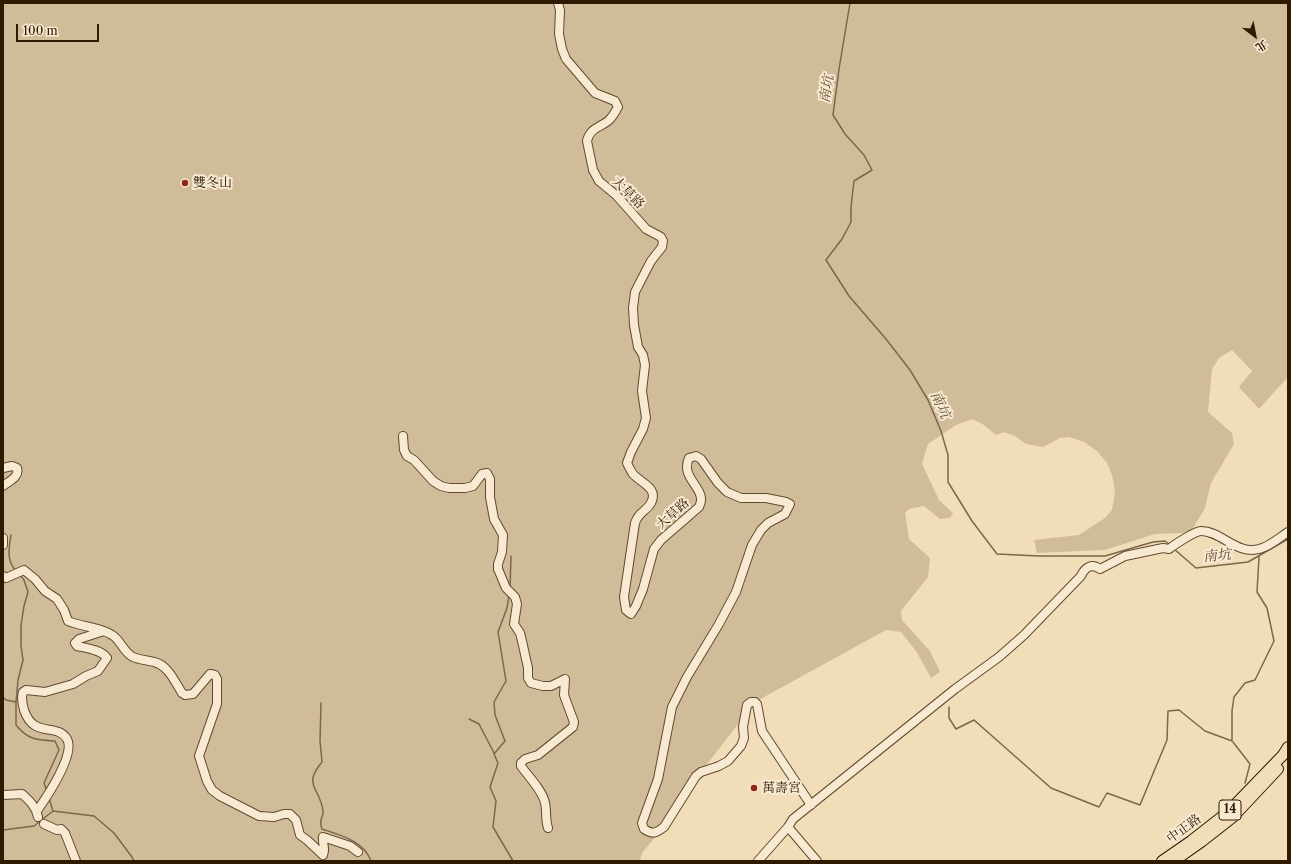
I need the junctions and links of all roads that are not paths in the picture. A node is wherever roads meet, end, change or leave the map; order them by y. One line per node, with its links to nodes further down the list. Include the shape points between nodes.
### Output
1 (558, 3): 13 (street, 大草路, via 559,34 566,59 595,92 615,101 618,107 609,121 592,131 588,137 593,170 599,181 617,196 646,229 661,237 663,242 635,292 633,308 638,347 644,355 642,391 646,418 627,463 634,475 652,491 653,496 651,504 638,516 636,523 624,597 626,610 631,614 636,606 654,549 699,508 701,496 688,474 688,458 696,456 701,459 727,492 741,498 766,498 790,504 785,514 761,530 752,546 736,592 672,707 658,779 642,823 644,829 651,833 664,827 696,776 728,761 741,746 744,738 746,705 751,702 757,704 762,731)
2 (403, 436): 16 (street, via 407,456 441,486 473,486 482,474 487,473 490,479 494,518 503,535 498,569 517,604 514,624 520,633 528,678 531,683 543,686 551,686 565,679 564,695 574,722 573,727 538,755 521,763 546,804)
3 (3, 468): 4 (street, via 12,466 18,471 17,475)
4 (3, 486)
5 (1288, 532): 13 (street, via 1259,549 1245,549 1212,533 1199,531 1172,547 1125,556 1100,569 1089,566 1024,635)
6 (3, 538): 7 (street)
7 (3, 544)
8 (3, 576): 9 (street, via 6,578 24,570 57,599 68,621)
9 (105, 631): 12 (street, via 75,643 77,646 105,655 107,658 98,670 73,684 45,692 26,690 21,696 30,723 58,732 66,738 69,745 60,776 37,814 22,794); 17 (street, via 113,635 134,658 162,664 185,695 193,694 210,674 215,675 217,704 199,756 212,790 259,816 290,814 296,820 300,835 323,855 323,837 350,846)
10 (1288, 747): 21 (main road, 中正路 / 14, via 1228,812)
11 (1288, 756): 22 (main road, 中正路 / 14, via 1272,777 1233,817)
12 (3, 795)
13 (811, 805): 15 (street, via 793,819)
14 (44, 824): 18 (street, via 57,830 61,829)
15 (788, 827): 19 (street); 20 (street)
16 (548, 828)
17 (358, 852)
18 (76, 861)
19 (758, 861)
20 (817, 861)
21 (1162, 861)
22 (1174, 861)

